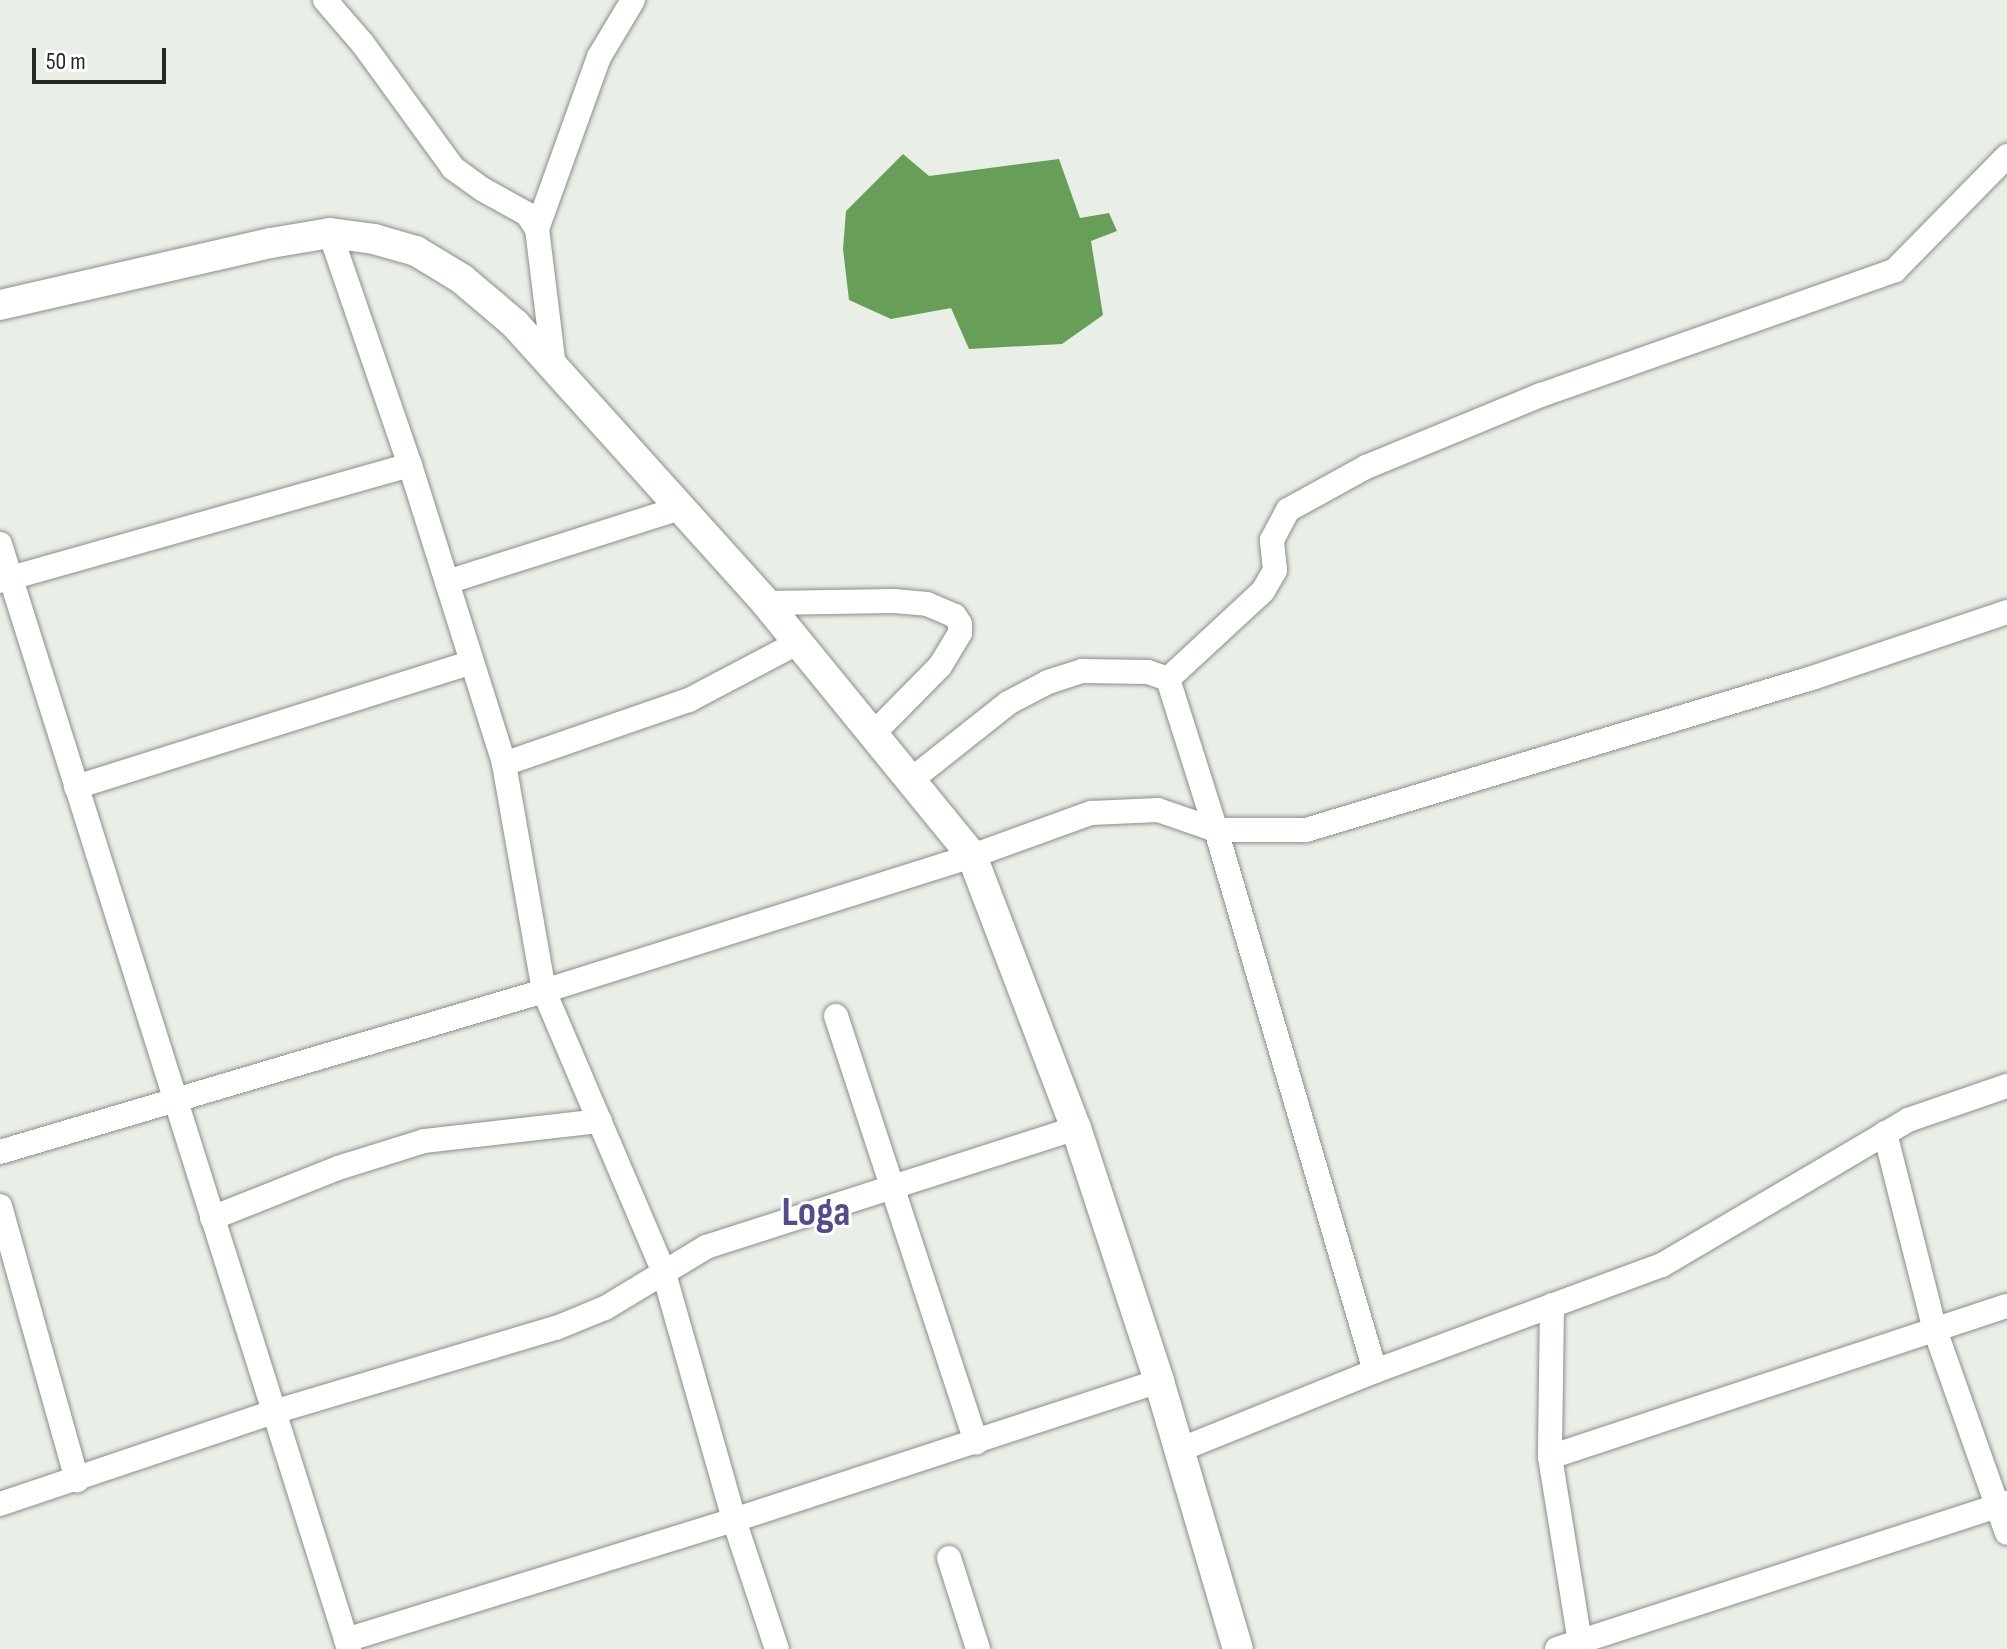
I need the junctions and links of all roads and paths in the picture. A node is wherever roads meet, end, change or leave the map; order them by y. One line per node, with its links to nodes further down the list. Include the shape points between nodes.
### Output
1 (325, 0): 4 (street, via 453,168 527,214)
2 (633, 0): 4 (street, via 599,57)
3 (2007, 156): 17 (street, via 1895,270 1541,395 1366,467 1288,510 1272,540 1275,570 1263,591)
4 (537, 229): 7 (street)
5 (330, 233): 6 (main road); 7 (main road, via 416,251 473,288); 8 (street)
6 (0, 305)
7 (554, 367): 9 (main road)
8 (410, 465): 11 (street); 12 (street)
9 (680, 508): 12 (street); 13 (main road)
10 (0, 544): 11 (street)
11 (5, 579): 21 (street)
12 (447, 582): 16 (street)
13 (766, 603): 15 (main road); 18 (street, via 894,601 927,604 955,616 960,633 940,666)
14 (2007, 612): 22 (street, via 1812,678 1377,811 1306,830)
15 (797, 643): 18 (main road); 19 (street, via 689,700)
16 (472, 662): 19 (street); 21 (street)
17 (1168, 679): 20 (street, via 1148,672 1082,671 1048,682 1008,703); 22 (street)
18 (872, 735): 20 (main road)
19 (504, 764): 24 (street)
20 (911, 780): 23 (main road)
21 (76, 787): 27 (street)
22 (1216, 830): 23 (street, via 1158,810 1091,813); 39 (street)
23 (972, 856): 24 (street); 29 (main road)
24 (544, 991): 27 (street); 28 (street)
25 (836, 1016): 32 (street)
26 (2007, 1086): 30 (street)
27 (174, 1103): 31 (street); 34 (street)
28 (600, 1121): 34 (street, via 424,1141); 35 (street)
29 (1076, 1128): 32 (street); 40 (main road)
30 (1885, 1133): 36 (street, via 1662,1265); 38 (street)
31 (0, 1152)
32 (893, 1189): 35 (street, via 706,1247); 42 (street)
33 (0, 1206): 45 (street)
34 (212, 1218): 41 (street)
35 (663, 1270): 41 (street, via 605,1308 556,1328); 48 (street)
36 (1552, 1305): 39 (street); 44 (street)
37 (2007, 1306): 38 (street)
38 (1935, 1330): 44 (street); 47 (street)
39 (1375, 1371): 43 (street)
40 (1159, 1381): 42 (street); 43 (main road)
41 (277, 1411): 45 (street); 51 (street)
42 (976, 1443): 48 (street)
43 (1177, 1451): 55 (main road)
44 (1550, 1457): 52 (street)
45 (77, 1480): 46 (street)
46 (0, 1504)
47 (2002, 1504): 49 (street); 52 (street)
48 (734, 1520): 51 (street); 53 (street)
49 (2007, 1533)
50 (949, 1558): 54 (street)
51 (348, 1645)
52 (1572, 1647)
53 (777, 1649)
54 (978, 1649)
55 (1238, 1649)

